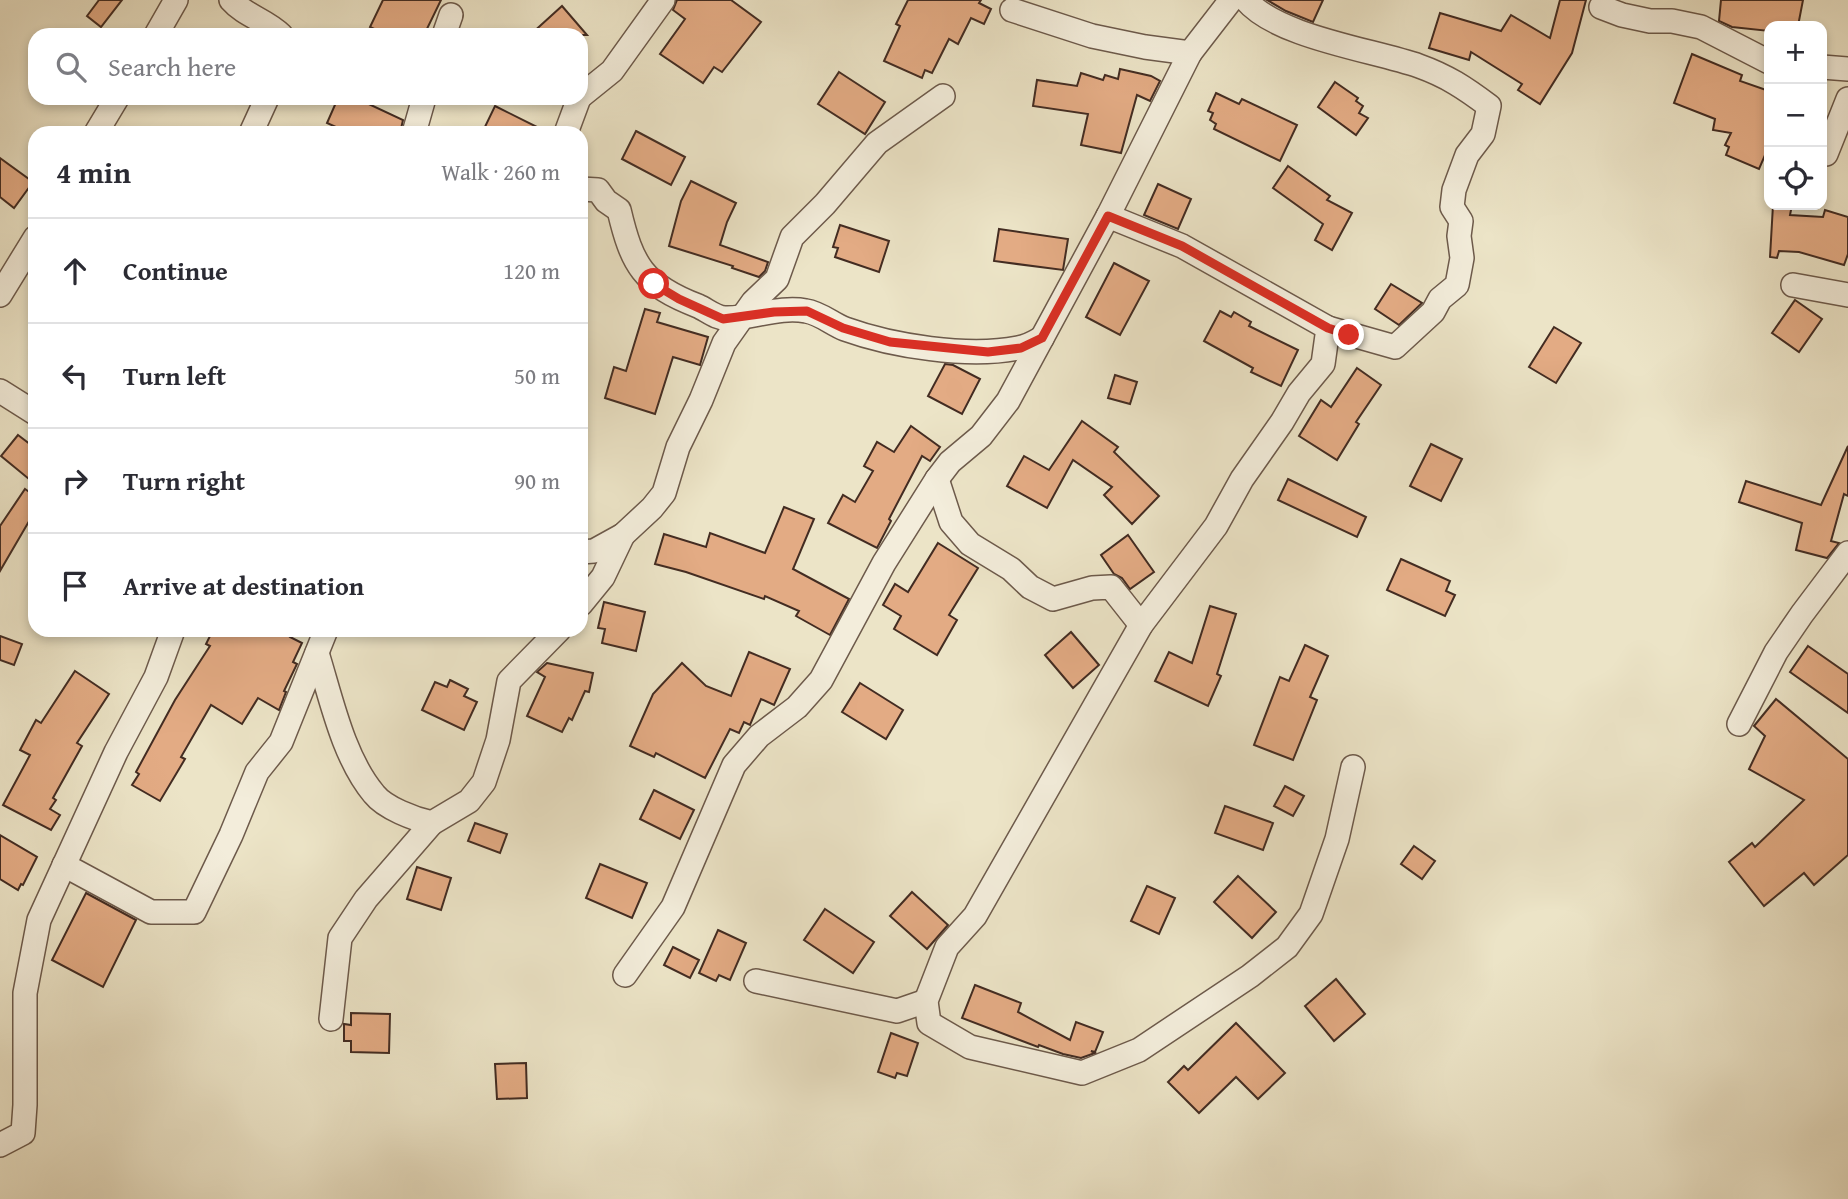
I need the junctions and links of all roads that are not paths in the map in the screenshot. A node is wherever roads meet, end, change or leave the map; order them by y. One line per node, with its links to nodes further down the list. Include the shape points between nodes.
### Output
1 (176, 0): 8 (street)
2 (231, 0): 9 (street, via 241,11)
3 (663, 0): 14 (street, via 612,71)
4 (1231, 0): 10 (street)
5 (1246, 0): 33 (street, via 1254,10 1298,30 1457,81 1489,106 1483,134 1467,155 1454,190 1452,206 1461,221 1457,285 1395,347)
6 (1601, 7): 11 (street, via 1650,21 1700,27)
7 (1012, 10): 10 (street, via 1092,36)
8 (160, 28)
9 (272, 28)
10 (1190, 53): 27 (street)
11 (1764, 59)
12 (1827, 67): 13 (street)
13 (1848, 69)
14 (588, 90)
15 (943, 96): 32 (street, via 877,143 792,237 777,279)
16 (1848, 99): 25 (street)
17 (113, 105): 21 (street)
18 (264, 105): 22 (street)
19 (422, 105): 23 (street)
20 (577, 105): 24 (street)
21 (100, 126)
22 (254, 126)
23 (416, 126)
24 (569, 126)
25 (1827, 152)
26 (588, 189): 32 (street, via 598,190 619,210 627,244 654,284 723,319)
27 (1108, 216): 33 (street, via 1182,246); 34 (street)
28 (28, 249): 30 (street)
29 (1793, 285): 31 (street)
30 (0, 295)
31 (1848, 295)
32 (743, 317): 34 (street, via 807,311 890,342 988,352 1021,348); 38 (street, via 724,343 678,447 664,493)
33 (1328, 328): 42 (street, via 1323,363 1242,479 1216,526)
34 (1042, 338): 37 (street, via 1008,401 981,436)
35 (0, 391): 36 (street)
36 (28, 409)
37 (937, 479): 42 (street, via 951,522 970,544 1011,569 1030,587 1053,599 1111,587); 51 (street, via 884,563 821,680 734,765 673,907)
38 (623, 535): 39 (street); 41 (street, via 603,577)
39 (588, 551)
40 (1848, 553): 47 (street, via 1776,652)
41 (588, 595)
42 (1141, 625): 53 (street, via 975,916 947,947)
43 (170, 637): 50 (street, via 156,677)
44 (323, 637): 46 (street)
45 (552, 637): 49 (street, via 509,681 484,782 469,801)
46 (317, 653): 49 (street, via 351,758 375,796 413,819); 50 (street, via 281,742 257,772 194,912 151,912)
47 (1739, 724)
48 (1353, 767): 53 (street, via 1337,839 1311,914 1287,947 1139,1050 1082,1073 1028,1062 970,1047 929,1023)
49 (432, 823): 54 (street, via 366,899 340,938)
50 (64, 865): 55 (street, via 39,920 25,993 23,1133)
51 (625, 975)
52 (756, 981): 53 (street, via 897,1010)
53 (926, 1001)
54 (331, 1019)
55 (0, 1145)

